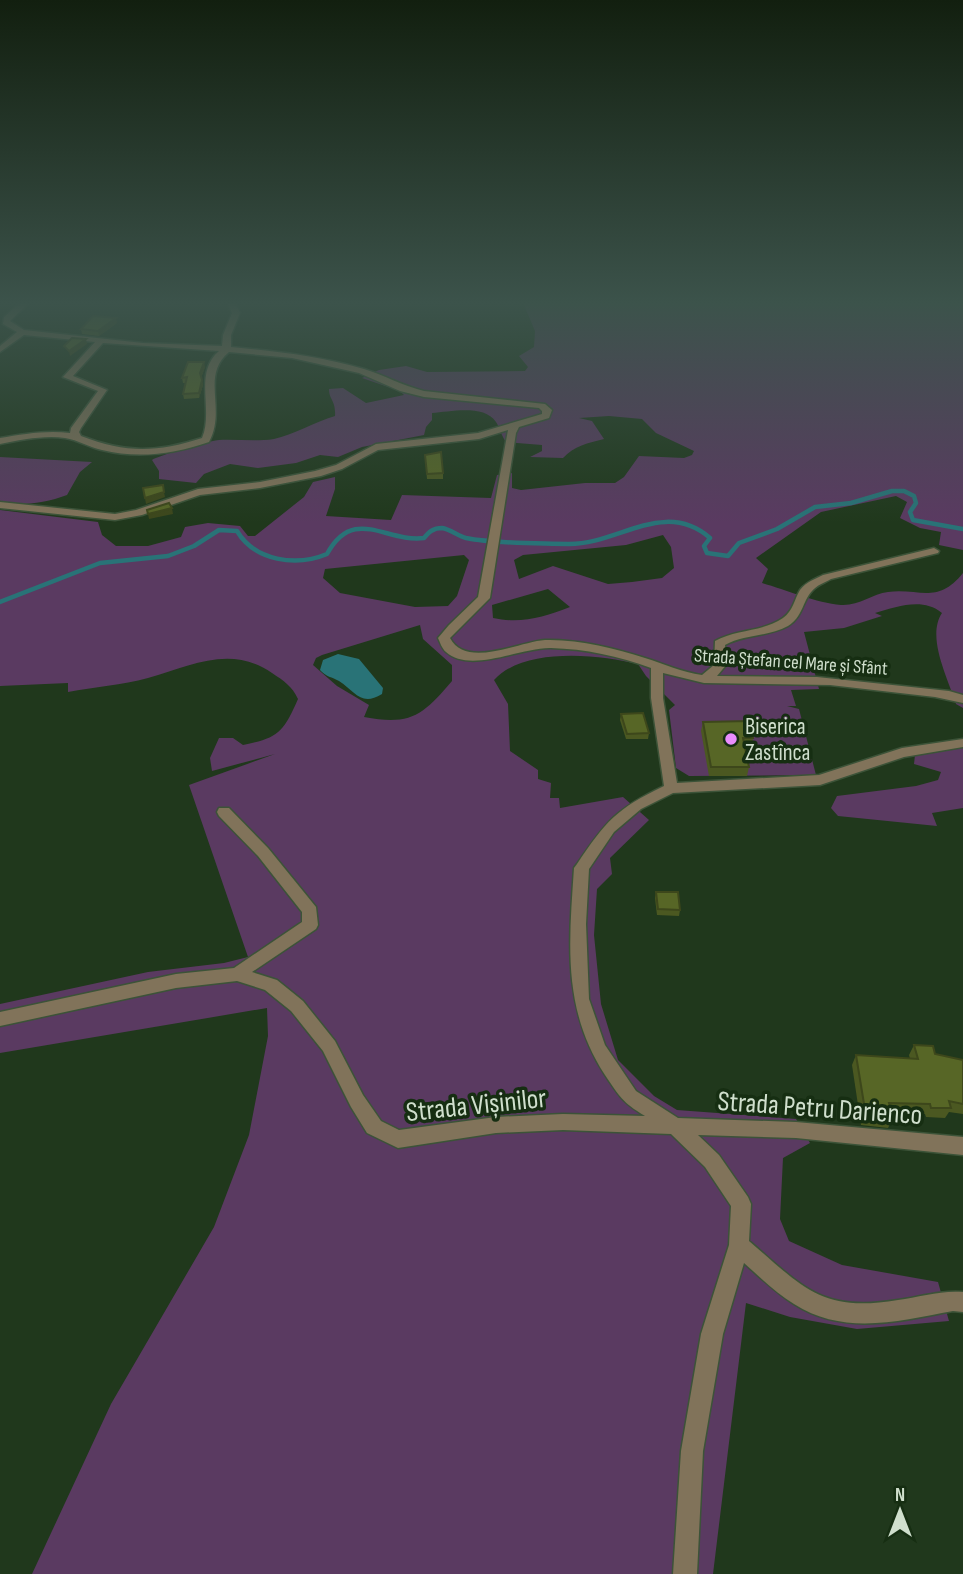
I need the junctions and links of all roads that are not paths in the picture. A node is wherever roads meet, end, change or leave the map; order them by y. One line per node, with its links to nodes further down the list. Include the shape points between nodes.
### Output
1 (69, 375): 5 (street, via 103,390 76,428)
2 (211, 375): 5 (street, via 212,425 206,440 147,452 101,448)
3 (369, 375): 4 (street, via 424,394 524,403 547,410 541,420)
4 (516, 425): 7 (street, via 479,436 376,447 317,474 198,492 115,517); 9 (street, Strada Ștefan cel Mare și Sfânt, via 484,598 450,629 444,638 446,646 454,654 468,657 559,644 635,658)
5 (77, 437): 6 (street)
6 (0, 441)
7 (0, 505)
8 (934, 551): 10 (street, via 811,584 792,617 781,624 737,633 719,644 723,661)
9 (657, 668): 10 (street, Strada Ștefan cel Mare și Sfânt); 13 (street)
10 (704, 679): 11 (street, Strada Ștefan cel Mare și Sfânt, via 809,680)
11 (963, 699)
12 (963, 743): 13 (street, via 902,753 820,780)
13 (671, 788): 17 (street, via 636,805 594,847 582,867 578,924 581,999 597,1048 630,1097)
14 (224, 812): 15 (street, Strada Vișinilor, via 310,911 310,925)
15 (237, 974): 16 (street, Strada Vișinilor, via 163,983); 17 (street, Strada Vișinilor, via 271,985 297,1006 329,1046 374,1127 398,1139 496,1125)
16 (0, 1019)
17 (674, 1125): 18 (street, Strada Petru Darienco, via 796,1130); 19 (street, via 712,1161 741,1205)
18 (963, 1146)
19 (739, 1245): 20 (street, via 802,1297 828,1310 854,1315); 21 (street, via 712,1334 695,1438)
20 (963, 1302)
21 (685, 1574)

